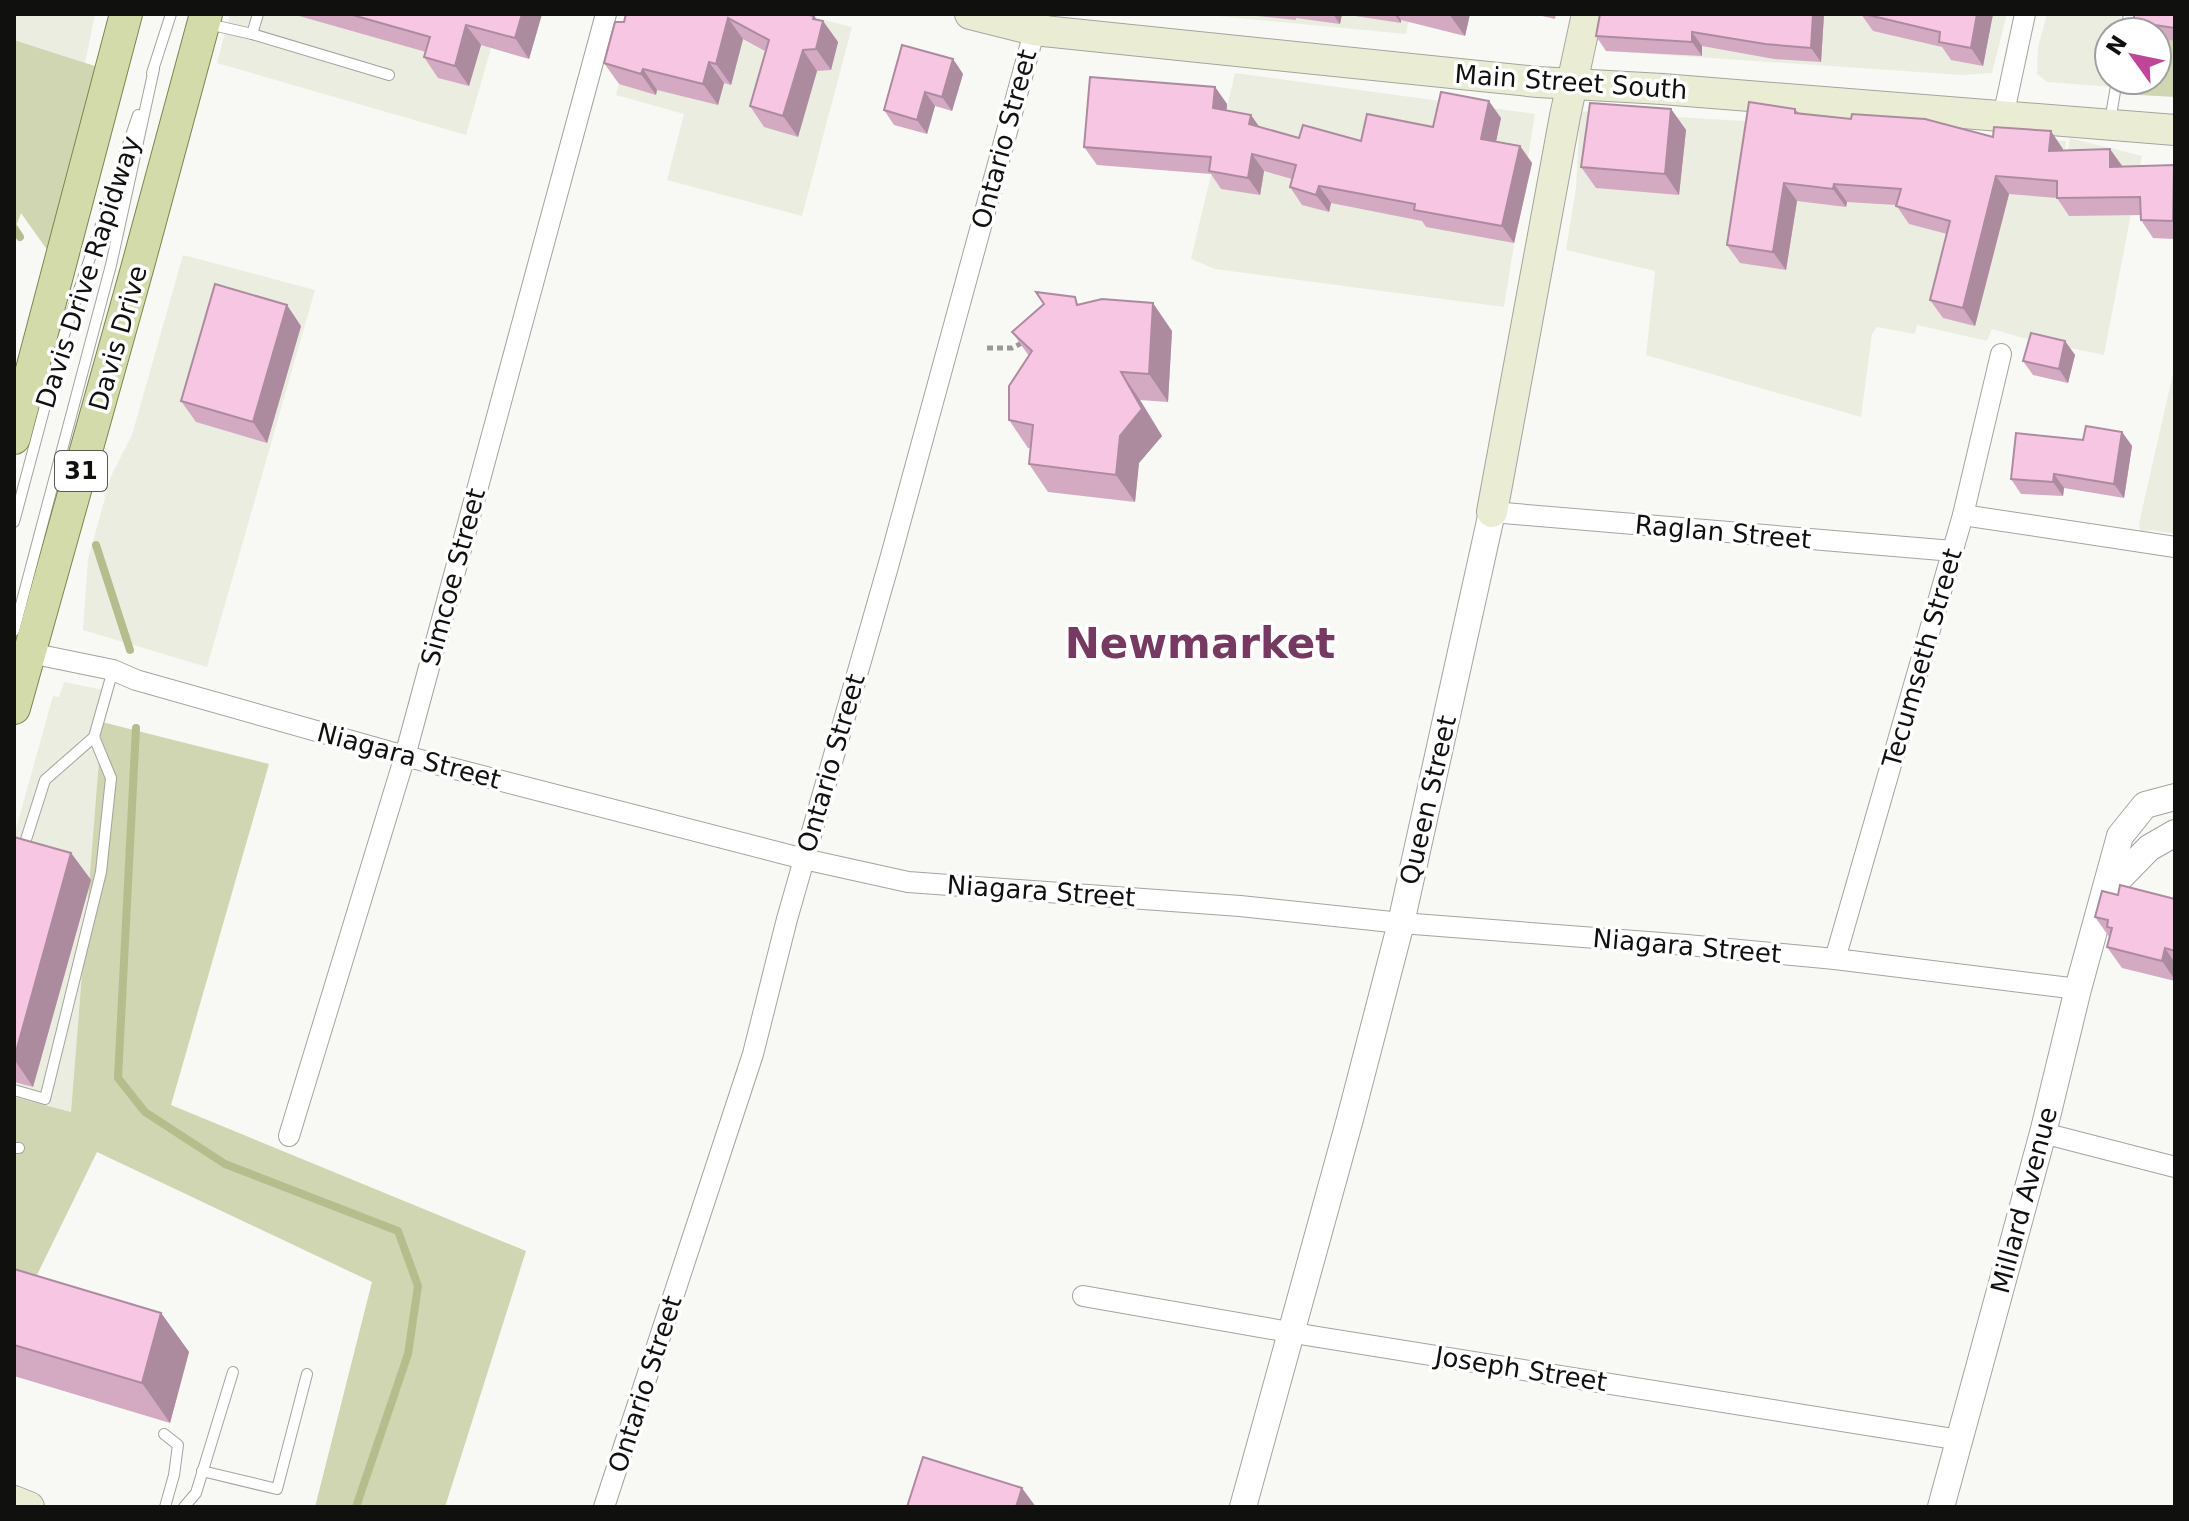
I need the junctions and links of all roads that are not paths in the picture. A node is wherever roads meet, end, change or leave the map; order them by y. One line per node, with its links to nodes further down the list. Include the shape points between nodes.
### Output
1 (126, 14): 19 (main road)
2 (171, 14): 11 (lane, Davis Drive Rapidway)
3 (258, 14): 10 (lane)
4 (606, 14): 29 (street, Simcoe Street)
5 (970, 14): 9 (main road, Main Street South)
6 (1587, 14): 13 (main road, Queen Street)
7 (2025, 14): 15 (street)
8 (205, 18): 10 (lane); 25 (main road, Davis Drive / 31, via 137,269)
9 (1036, 22): 13 (main road, Main Street South, via 1368,66); 34 (street, Ontario Street)
10 (252, 34): 12 (lane)
11 (154, 69): 22 (lane, Davis Drive Rapidway, via 64,335); 25 (lane, Davis Drive Rapidway)
12 (389, 75)
13 (1572, 83): 15 (main road, Main Street South); 20 (main road, Queen Street)
14 (2115, 96): 16 (lane)
15 (2003, 117): 16 (main road, Main Street South)
16 (2110, 125): 17 (main road, Main Street South)
17 (2175, 130)
18 (2001, 354): 21 (street, Tecumseth Street)
19 (14, 438)
20 (1492, 512): 24 (street, Raglan Street); 36 (street, Queen Street)
21 (1963, 515): 23 (street); 24 (street, Tecumseth Street)
22 (14, 522)
23 (2175, 547)
24 (1953, 551): 37 (street, Tecumseth Street)
25 (22, 642): 26 (street, Niagara Street); 27 (main road, Davis Drive / 31)
26 (113, 670): 28 (lane); 29 (street, Niagara Street)
27 (14, 708)
28 (94, 737): 32 (lane, via 45,780); 39 (lane, via 111,778 101,872 45,1099)
29 (405, 756): 34 (street, Niagara Street); 41 (street, Simcoe Street)
30 (2175, 797): 35 (street, Millard Avenue, via 2145,805 2120,836)
31 (2175, 833): 35 (street, Millard Avenue, via 2149,848)
32 (19, 844): 33 (lane)
33 (21, 858)
34 (804, 859): 36 (street, Niagara Street, via 908,882); 54 (street, Ontario Street, via 753,1054)
35 (2105, 893): 38 (street, Millard Avenue)
36 (1401, 923): 37 (street, Niagara Street); 44 (street, Queen Street)
37 (1835, 959): 38 (street, Niagara Street)
38 (2078, 989): 40 (street, Millard Avenue)
39 (14, 1090)
40 (2043, 1133): 42 (street); 48 (street, Millard Avenue)
41 (289, 1136)
42 (2175, 1167)
43 (1083, 1296): 44 (street, Joseph Street)
44 (1292, 1332): 48 (street, Joseph Street); 55 (street, Queen Street)
45 (233, 1372): 49 (lane)
46 (307, 1374): 49 (lane, via 277,1489)
47 (164, 1434): 52 (lane, via 178,1445)
48 (1960, 1440): 56 (street, Millard Avenue)
49 (202, 1471): 53 (lane, via 196,1493)
50 (14, 1501): 51 (main road)
51 (29, 1507)
52 (165, 1507)
53 (184, 1507)
54 (604, 1507)
55 (1243, 1507)
56 (1941, 1507)

